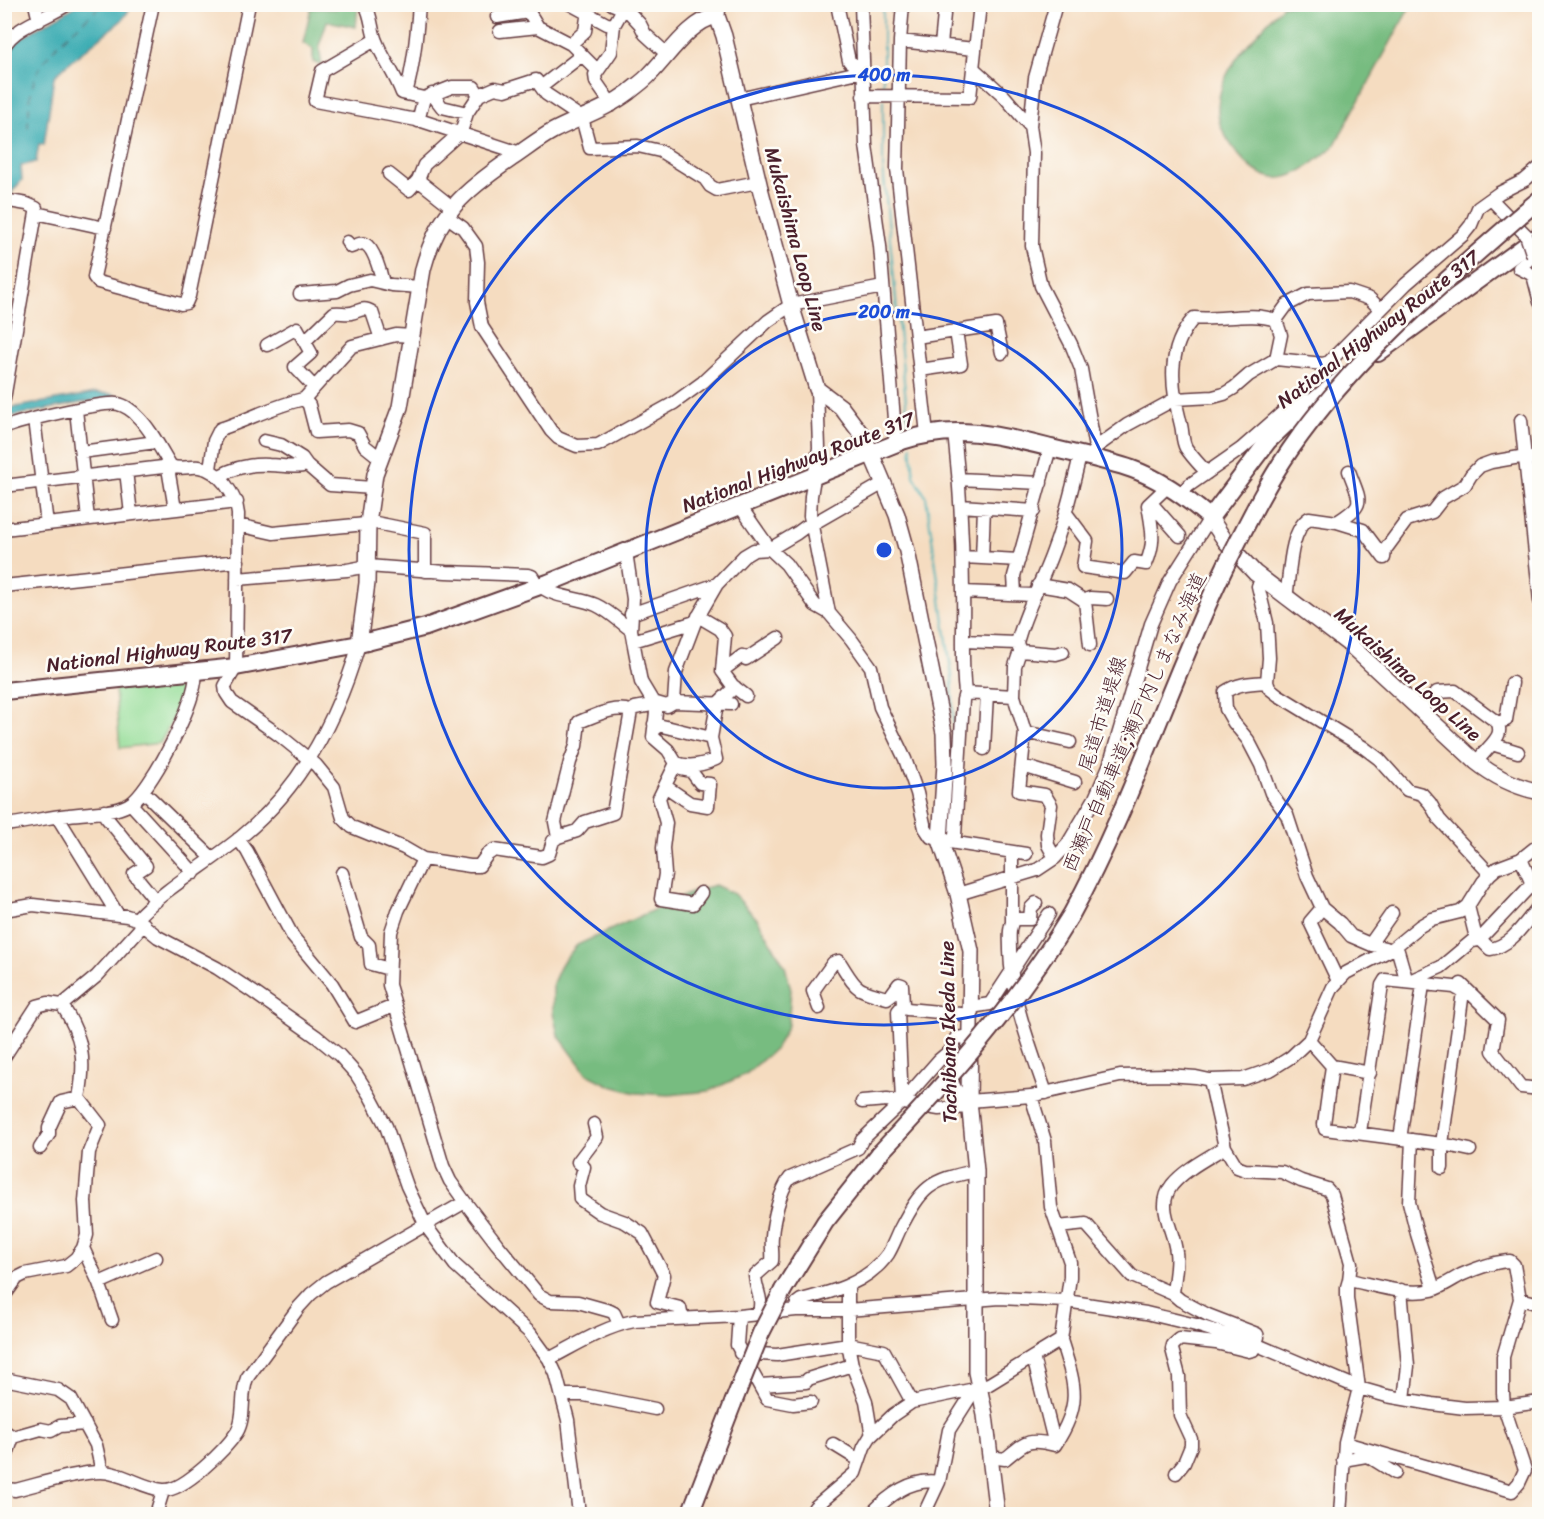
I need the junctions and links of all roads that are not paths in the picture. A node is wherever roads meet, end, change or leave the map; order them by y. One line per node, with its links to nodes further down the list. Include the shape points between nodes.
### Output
1 (35, 4): 19 (street)
2 (68, 4): 19 (street)
3 (153, 4): 57 (street)
4 (249, 4): 57 (street, via 186,303 98,282 94,276)
5 (365, 4): 23 (street)
6 (419, 4): 35 (street, via 414,68)
7 (570, 4): 16 (street)
8 (837, 4): 33 (street, via 849,62)
9 (861, 4): 33 (street)
10 (903, 4): 24 (street)
11 (945, 4): 26 (street)
12 (980, 4): 28 (street)
13 (1056, 4): 45 (street, via 1035,78)
14 (617, 7): 20 (street); 30 (street, via 627,10)
15 (526, 8): 18 (street); 21 (street)
16 (588, 9): 20 (street, via 607,24); 25 (street, via 585,31)
17 (718, 10): 30 (main road, Mukaishima Loop Line, via 698,23); 40 (main road, Mukaishima Loop Line)
18 (497, 17)
19 (39, 21): 27 (street, via 12,35)
20 (615, 25): 32 (street, via 611,52)
21 (538, 27): 22 (street); 25 (street)
22 (500, 31)
23 (375, 40): 35 (street, via 402,93); 44 (street, via 322,71 315,101)
24 (900, 41): 26 (street); 39 (street)
25 (571, 44): 29 (street)
26 (941, 45): 28 (street)
27 (4, 47)
28 (974, 49): 31 (street)
29 (582, 55): 32 (street); 34 (street)
30 (668, 55): 41 (main road, Mukaishima Loop Line, via 648,77)
31 (973, 68): 39 (street, via 970,97); 45 (street)
32 (597, 70): 41 (street, via 596,82)
33 (863, 71): 38 (street); 40 (street)
34 (542, 87): 36 (street, via 536,80); 43 (street, via 546,94)
35 (406, 93): 37 (street)
36 (479, 94): 37 (street, via 474,87 452,87); 42 (street)
37 (428, 96): 42 (street, via 442,107); 44 (street)
38 (867, 96): 39 (street); 62 (street, via 866,145)
39 (899, 96): 70 (street, via 897,170)
40 (739, 99): 51 (main road, Mukaishima Loop Line)
41 (612, 105): 43 (main road, Mukaishima Loop Line)
42 (466, 113): 46 (street)
43 (582, 118): 47 (main road, Mukaishima Loop Line); 51 (street, via 590,148 638,146 660,151 717,190)
44 (418, 121): 46 (street)
45 (1030, 126): 95 (street, via 1034,153 1033,253 1041,286 1081,369)
46 (461, 132): 47 (street); 50 (street, via 424,165)
47 (520, 153): 55 (main road, Mukaishima Loop Line, via 468,189)
48 (1539, 167): 52 (street, via 1525,180)
49 (389, 174): 50 (street, via 410,190)
50 (418, 180): 55 (street)
51 (758, 182): 65 (main road, Mukaishima Loop Line)
52 (1491, 199): 58 (street); 66 (street, via 1478,208 1464,235)
53 (1539, 199): 322 (highway, 西瀬戸自動車道;瀬戸内しまなみ海道, bridge, via 1393,328 1289,451 1247,523 1195,631 1117,824 1071,915 991,1029 880,1153 825,1222 761,1333)
54 (9, 201): 56 (street, via 31,205)
55 (449, 211): 61 (main road, Mukaishima Loop Line, via 427,253); 65 (street, via 476,246 477,309 482,327 551,430 558,438 577,446 598,445 674,403 704,382 768,321)
56 (36, 213): 57 (street); 79 (street)
57 (105, 228)
58 (1533, 235): 64 (street, bridge, via 1533,256 1519,268 1533,276); 82 (highway, National Highway Route 317)
59 (347, 242): 60 (street, via 351,247 366,244)
60 (383, 284): 61 (street); 63 (street, via 370,280 338,291)
61 (420, 287): 69 (main road, Mukaishima Loop Line)
62 (883, 287): 65 (street); 91 (street)
63 (300, 294)
64 (1539, 302)
65 (791, 305): 78 (main road, Mukaishima Loop Line)
66 (1380, 309): 67 (street, via 1370,298 1349,292 1308,294 1287,305); 75 (street, via 1329,362)
67 (1276, 320): 75 (street, via 1281,335); 81 (street, via 1194,318 1172,364)
68 (956, 331): 70 (street); 74 (street, via 996,325); 76 (street, via 961,364)
69 (412, 336): 71 (street); 97 (main road, Mukaishima Loop Line, via 400,407)
70 (916, 337): 76 (street)
71 (381, 339): 72 (street, via 372,312 363,308 334,314); 77 (street, via 352,346)
72 (305, 341): 73 (street, via 297,328); 77 (street, via 311,353 295,367)
73 (267, 345)
74 (1002, 353)
75 (1276, 359): 81 (street, via 1224,394)
76 (920, 370): 88 (street)
77 (314, 387): 80 (street)
78 (817, 389): 94 (main road, via 852,419); 106 (street, via 819,448)
79 (4, 399)
80 (304, 399): 97 (street, via 316,432 358,433 365,446); 103 (street, via 220,429 214,441)
81 (1175, 399): 95 (street); 104 (street, via 1186,448)
82 (1314, 400): 104 (street, via 1290,406); 123 (highway, National Highway Route 317, via 1268,441)
83 (76, 410): 84 (street); 90 (street, via 118,404 137,415); 93 (street)
84 (34, 419): 86 (street); 108 (street)
85 (1521, 420): 96 (street)
86 (4, 428)
87 (954, 432): 88 (highway, National Highway Route 317); 92 (highway, National Highway Route 317, via 986,432); 107 (street)
88 (923, 435): 91 (highway, National Highway Route 317)
89 (264, 441): 99 (street, via 281,445)
90 (156, 442): 93 (street); 100 (street)
91 (899, 443): 94 (highway, National Highway Route 317)
92 (1050, 448): 95 (highway, National Highway Route 317); 109 (street)
93 (81, 452): 105 (street)
94 (870, 454): 106 (highway, National Highway Route 317); 110 (main road, Tachibana Ikeda Line)
95 (1089, 454): 113 (highway, National Highway Route 317, via 1134,470); 121 (street)
96 (1525, 457): 98 (street); 126 (street, via 1480,466 1465,485 1443,498 1432,512 1407,520 1385,550 1384,558 1363,530); 151 (street)
97 (380, 458): 112 (main road, Mukaishima Loop Line)
98 (1539, 459)
99 (307, 465): 103 (street, via 251,466); 112 (street, via 330,485)
100 (171, 466): 101 (street); 103 (street, via 196,466); 119 (street)
101 (126, 471): 105 (street); 122 (street)
102 (1349, 471): 126 (street, via 1358,503 1356,510)
103 (214, 473): 114 (street)
104 (1207, 473): 113 (street)
105 (83, 475): 108 (street); 124 (street)
106 (815, 477): 116 (highway, National Highway Route 317); 125 (street)
107 (958, 479): 109 (street); 117 (street)
108 (41, 481): 111 (street); 128 (street)
109 (1041, 483): 120 (street)
110 (882, 484): 125 (street); 201 (main road, Tachibana Ikeda Line, via 897,515 907,551 944,733)
111 (4, 486)
112 (373, 488): 127 (main road, Mukaishima Loop Line)
113 (1173, 491): 115 (street); 123 (highway, National Highway Route 317)
114 (237, 502): 119 (street); 129 (street)
115 (1151, 502): 121 (street, via 1148,505 1152,550 1146,564 1134,562 1125,573 1083,567 1088,541); 131 (street)
116 (740, 506): 132 (street); 133 (highway, National Highway Route 317)
117 (962, 506): 118 (street); 134 (street)
118 (984, 508): 120 (street); 135 (street)
119 (175, 509): 122 (street)
120 (1034, 511): 136 (street)
121 (1066, 513): 145 (street)
122 (131, 514): 124 (street)
123 (1210, 518): 141 (main road, Mukaishima Loop Line, via 1226,542); 206 (street, 尾道市道堤線, via 1170,581 1151,624 1119,736 1095,798)
124 (88, 519): 128 (street)
125 (812, 522): 132 (street); 152 (street)
126 (1338, 522): 148 (street, via 1309,518 1297,530)
127 (369, 523): 129 (street, via 273,533); 138 (main road, Mukaishima Loop Line); 139 (street, via 425,533)
128 (46, 524): 130 (street)
129 (238, 525): 137 (street)
130 (4, 529)
131 (1180, 536)
132 (770, 549): 142 (street, via 754,550 744,556); 152 (street, via 786,564 815,605)
133 (626, 552): 144 (highway, National Highway Route 317); 153 (street, via 632,586)
134 (963, 557): 135 (street); 146 (street)
135 (982, 558): 136 (street)
136 (1019, 560): 147 (street, via 1014,576)
137 (238, 561): 140 (street); 143 (street)
138 (368, 566): 139 (street); 140 (street); 158 (main road, Mukaishima Loop Line)
139 (425, 571): 144 (street, via 528,575)
140 (237, 579): 162 (street)
141 (1263, 579): 148 (main road, Mukaishima Loop Line); 165 (street, via 1258,586 1267,623)
142 (717, 584): 153 (street); 154 (street)
143 (4, 586)
144 (537, 586): 155 (street, via 595,604); 158 (highway, National Highway Route 317, via 426,627)
145 (1036, 590): 147 (street); 150 (street, via 1068,590); 160 (street, via 1021,627)
146 (963, 592): 147 (street); 157 (street)
147 (1015, 593)
148 (1286, 598): 177 (main road, Mukaishima Loop Line, via 1350,645)
149 (1107, 599): 150 (street)
150 (1086, 601): 159 (street)
151 (1539, 601)
152 (830, 613): 201 (street, via 871,667 880,707 905,759 925,828 932,837)
153 (631, 614): 155 (street)
154 (697, 619): 155 (street); 163 (street, via 720,629 725,636); 173 (street, via 676,672)
155 (632, 635): 174 (street, via 641,682)
156 (778, 638): 163 (street)
157 (963, 641): 160 (street); 169 (street)
158 (359, 644): 162 (highway, National Highway Route 317); 187 (street, via 342,699)
159 (1090, 645)
160 (1018, 647): 161 (street); 172 (street)
161 (1064, 652)
162 (236, 667): 164 (highway, National Highway Route 317); 187 (street, via 225,686 232,702)
163 (722, 671): 167 (street)
164 (195, 672): 168 (highway, National Highway Route 317); 193 (street, via 183,722)
165 (1267, 682): 211 (street, via 1278,695 1363,747 1407,790 1422,794 1439,819); 219 (street, via 1233,686 1225,692 1227,709 1248,740 1271,793 1287,815)
166 (1512, 683): 179 (street, via 1506,720)
167 (735, 687): 171 (street); 175 (street)
168 (4, 691)
169 (965, 693): 170 (street); 201 (street, via 955,836)
170 (987, 694): 172 (street); 185 (street)
171 (746, 696)
172 (1014, 696): 181 (street)
173 (674, 702): 174 (street, via 668,706); 175 (street)
174 (657, 704): 178 (street); 180 (street)
175 (717, 704): 176 (street); 182 (street)
176 (731, 704)
177 (1420, 709): 179 (street, via 1437,692 1455,691); 188 (main road, Mukaishima Loop Line)
178 (631, 711): 199 (street, via 613,813); 199 (street, via 610,710 579,722 555,822)
179 (1498, 723): 184 (street, via 1500,730)
180 (654, 724): 182 (street); 189 (street, via 653,736 668,750)
181 (1025, 732): 183 (street); 190 (street)
182 (711, 738): 189 (street, via 716,759 686,767)
183 (1070, 742)
184 (1492, 744): 186 (street); 188 (street)
185 (984, 749)
186 (1518, 752)
187 (309, 757): 200 (street, via 273,806); 207 (street, via 334,787 343,818 352,827)
188 (1476, 762): 194 (main road, Mukaishima Loop Line, via 1494,776)
189 (675, 765): 192 (street); 192 (street, via 691,771 700,783 710,784 708,806 690,803)
190 (1023, 766): 191 (street); 206 (street, via 1019,791 1045,795 1051,805 1047,834)
191 (1075, 782)
192 (665, 786): 213 (street, via 659,798 666,823 661,899 693,904)
193 (143, 791): 195 (street); 205 (street)
194 (1539, 792)
195 (131, 804): 196 (street); 209 (street)
196 (104, 811): 197 (street); 215 (street, via 146,866 134,874)
197 (62, 816): 198 (street); 223 (street, via 60,821)
198 (4, 825)
199 (558, 837): 207 (street, via 549,854 542,857 494,850 479,866)
200 (238, 839): 205 (street); 237 (street, via 293,937 332,984 355,1022)
201 (945, 841): 203 (street); 214 (main road, Tachibana Ikeda Line)
202 (1539, 844): 208 (street)
203 (1012, 852): 204 (street); 212 (street)
204 (1026, 854)
205 (212, 858): 209 (street)
206 (1055, 858): 212 (street, 尾道市道堤線)
207 (423, 859): 229 (street, via 391,932)
208 (1521, 859): 211 (street); 226 (street, via 1532,884)
209 (194, 873): 215 (street)
210 (342, 873): 229 (street, via 361,937 369,945 371,964)
211 (1490, 874): 218 (street)
212 (1012, 879): 214 (street, 尾道市道堤線); 225 (street)
213 (701, 893)
214 (958, 894): 239 (main road, Tachibana Ikeda Line, via 971,951)
215 (156, 902): 224 (street)
216 (1036, 903): 225 (street, via 1030,919)
217 (1539, 905): 226 (street, via 1509,942 1499,948 1490,949)
218 (1468, 906): 226 (street); 228 (street, via 1432,919)
219 (1322, 908): 227 (street, via 1351,936); 231 (street, via 1310,922)
220 (4, 910): 223 (street, via 33,905)
221 (1392, 913): 227 (street)
222 (1049, 914): 230 (street)
223 (118, 915): 224 (street)
224 (140, 922): 235 (street, via 97,976); 264 (street, via 158,937 253,992 339,1055 356,1074 383,1119)
225 (1012, 922): 230 (street)
226 (1479, 940): 232 (street, via 1472,941 1441,967)
227 (1372, 945): 228 (street)
228 (1392, 949): 231 (street, via 1360,964); 232 (street, via 1398,951)
229 (389, 969): 237 (street)
230 (1011, 974): 239 (street, via 990,1004); 248 (street, via 1020,1017)
231 (1338, 981): 241 (street)
232 (1407, 982): 233 (street); 245 (street, via 1385,980 1382,985)
233 (1423, 985): 234 (street); 256 (street)
234 (1454, 987): 247 (street, via 1459,982 1498,1020 1492,1051 1521,1087); 257 (street, via 1463,992)
235 (62, 1005): 243 (street, via 37,1006); 250 (street, via 80,1039 83,1066)
236 (903, 1005): 238 (street, via 902,985 896,986 887,998 861,991 839,960 835,960 813,991); 239 (street, via 923,1011); 252 (street, via 898,1011)
237 (394, 1006): 263 (street, via 443,1166)
238 (819, 1008)
239 (971, 1011): 240 (main road, Tachibana Ikeda Line)
240 (971, 1036): 242 (street, via 956,1038); 253 (main road, Tachibana Ikeda Line)
241 (1310, 1040): 244 (street); 246 (street, via 1272,1069 1243,1079)
242 (952, 1049): 252 (street); 253 (street, via 953,1084)
243 (4, 1057)
244 (1332, 1066): 245 (street); 255 (street, via 1325,1129)
245 (1370, 1073): 255 (street)
246 (1210, 1080): 248 (street, via 1167,1075 1120,1076); 258 (street)
247 (1539, 1089)
248 (1047, 1093): 249 (street)
249 (1031, 1096): 253 (street); 265 (street, via 1045,1141 1051,1207)
250 (79, 1098): 259 (street, via 61,1102); 266 (street, via 100,1125 89,1152 87,1235)
251 (862, 1102): 252 (street)
252 (902, 1102): 253 (street, via 939,1109); 281 (street, via 868,1133 858,1148 787,1181 771,1238 772,1261 755,1276 761,1299)
253 (968, 1105): 262 (main road, Tachibana Ikeda Line)
254 (594, 1124): 283 (street, via 597,1137 578,1162 584,1167 580,1199 642,1233 664,1275 657,1302 680,1308)
255 (1360, 1132): 256 (street)
256 (1406, 1139): 257 (street); 271 (street, via 1409,1202)
257 (1442, 1144): 260 (street); 261 (street)
258 (1225, 1147): 268 (street, via 1237,1167 1282,1172 1327,1189 1351,1263); 273 (street, via 1184,1175 1165,1199 1165,1216 1177,1257)
259 (40, 1148)
260 (1470, 1150)
261 (1442, 1167)
262 (976, 1171): 270 (street, via 933,1183 921,1194 888,1254 868,1274); 276 (main road, Tachibana Ikeda Line)
263 (465, 1202): 264 (street); 285 (street, via 539,1295 550,1301 578,1302 610,1311)
264 (426, 1226): 291 (street, via 455,1265 522,1326); 319 (street, via 311,1294 247,1378 237,1431 187,1482)
265 (1058, 1227): 273 (street, via 1086,1224 1132,1276); 277 (street, via 1070,1262)
266 (83, 1248): 269 (street); 274 (street, via 66,1266 17,1278)
267 (156, 1258): 269 (street)
268 (1349, 1280): 272 (street); 296 (street, via 1347,1298)
269 (99, 1283): 284 (street)
270 (848, 1286): 279 (street, via 801,1300); 280 (street)
271 (1434, 1289): 272 (street); 275 (street, via 1464,1274 1510,1261)
272 (1401, 1290): 298 (street, via 1408,1366)
273 (1173, 1294): 288 (street, via 1208,1315 1257,1334)
274 (4, 1296)
275 (1520, 1299): 278 (street); 302 (street, via 1503,1357)
276 (977, 1300): 277 (street); 280 (street); 295 (main road, Tachibana Ikeda Line)
277 (1066, 1301): 286 (street); 288 (street, via 1146,1313)
278 (1539, 1304)
279 (796, 1310): 280 (street); 281 (street)
280 (847, 1310): 287 (street)
281 (759, 1313): 282 (street)
282 (740, 1316): 283 (street); 289 (street)
283 (682, 1318): 285 (street)
284 (112, 1320)
285 (620, 1324): 291 (street)
286 (1061, 1340): 290 (street); 309 (street, via 1075,1385 1064,1432)
287 (848, 1344): 289 (street, via 777,1355); 292 (street); 300 (street, via 884,1351)
288 (1256, 1344): 296 (street); 315 (street, via 1249,1351 1180,1340 1173,1345 1180,1415 1191,1439)
289 (740, 1353): 294 (street)
290 (1033, 1358): 295 (street); 309 (street)
291 (549, 1359): 297 (street)
292 (852, 1365): 294 (street, via 806,1382); 305 (street, via 866,1401 871,1431)
293 (4, 1379): 304 (street, via 58,1390 71,1399)
294 (760, 1385): 299 (street, via 767,1399 793,1404)
295 (977, 1388): 300 (street); 310 (main road, Tachibana Ikeda Line, via 985,1415); 317 (street, via 949,1430)
296 (1359, 1388): 298 (street); 307 (street)
297 (562, 1395): 303 (street, via 584,1395); 321 (street, via 572,1441)
298 (1404, 1399): 302 (street, via 1465,1408)
299 (811, 1402)
300 (912, 1402): 305 (street)
301 (1539, 1402): 302 (street)
302 (1504, 1407): 307 (street, via 1525,1470 1512,1491)
303 (655, 1409)
304 (85, 1424): 306 (street); 314 (street, via 96,1444)
305 (875, 1432): 311 (street)
306 (9, 1434): 313 (street)
307 (1345, 1443): 312 (street)
308 (833, 1444): 311 (street)
309 (1055, 1445): 310 (street, via 1029,1442 1005,1459)
310 (989, 1457): 326 (main road, Tachibana Ikeda Line)
311 (859, 1460): 323 (street, via 855,1473)
312 (1343, 1460): 316 (street, via 1366,1456); 327 (street)
313 (4, 1463)
314 (102, 1472): 318 (street); 319 (street)
315 (1176, 1473)
316 (1395, 1473)
317 (939, 1482): 324 (street, via 928,1480 894,1492); 325 (street)
318 (6, 1489)
319 (163, 1491): 320 (street)
320 (156, 1515)
321 (579, 1515)
322 (690, 1515)
323 (811, 1515)
324 (871, 1515)
325 (924, 1515)
326 (997, 1515)
327 (1340, 1515)

